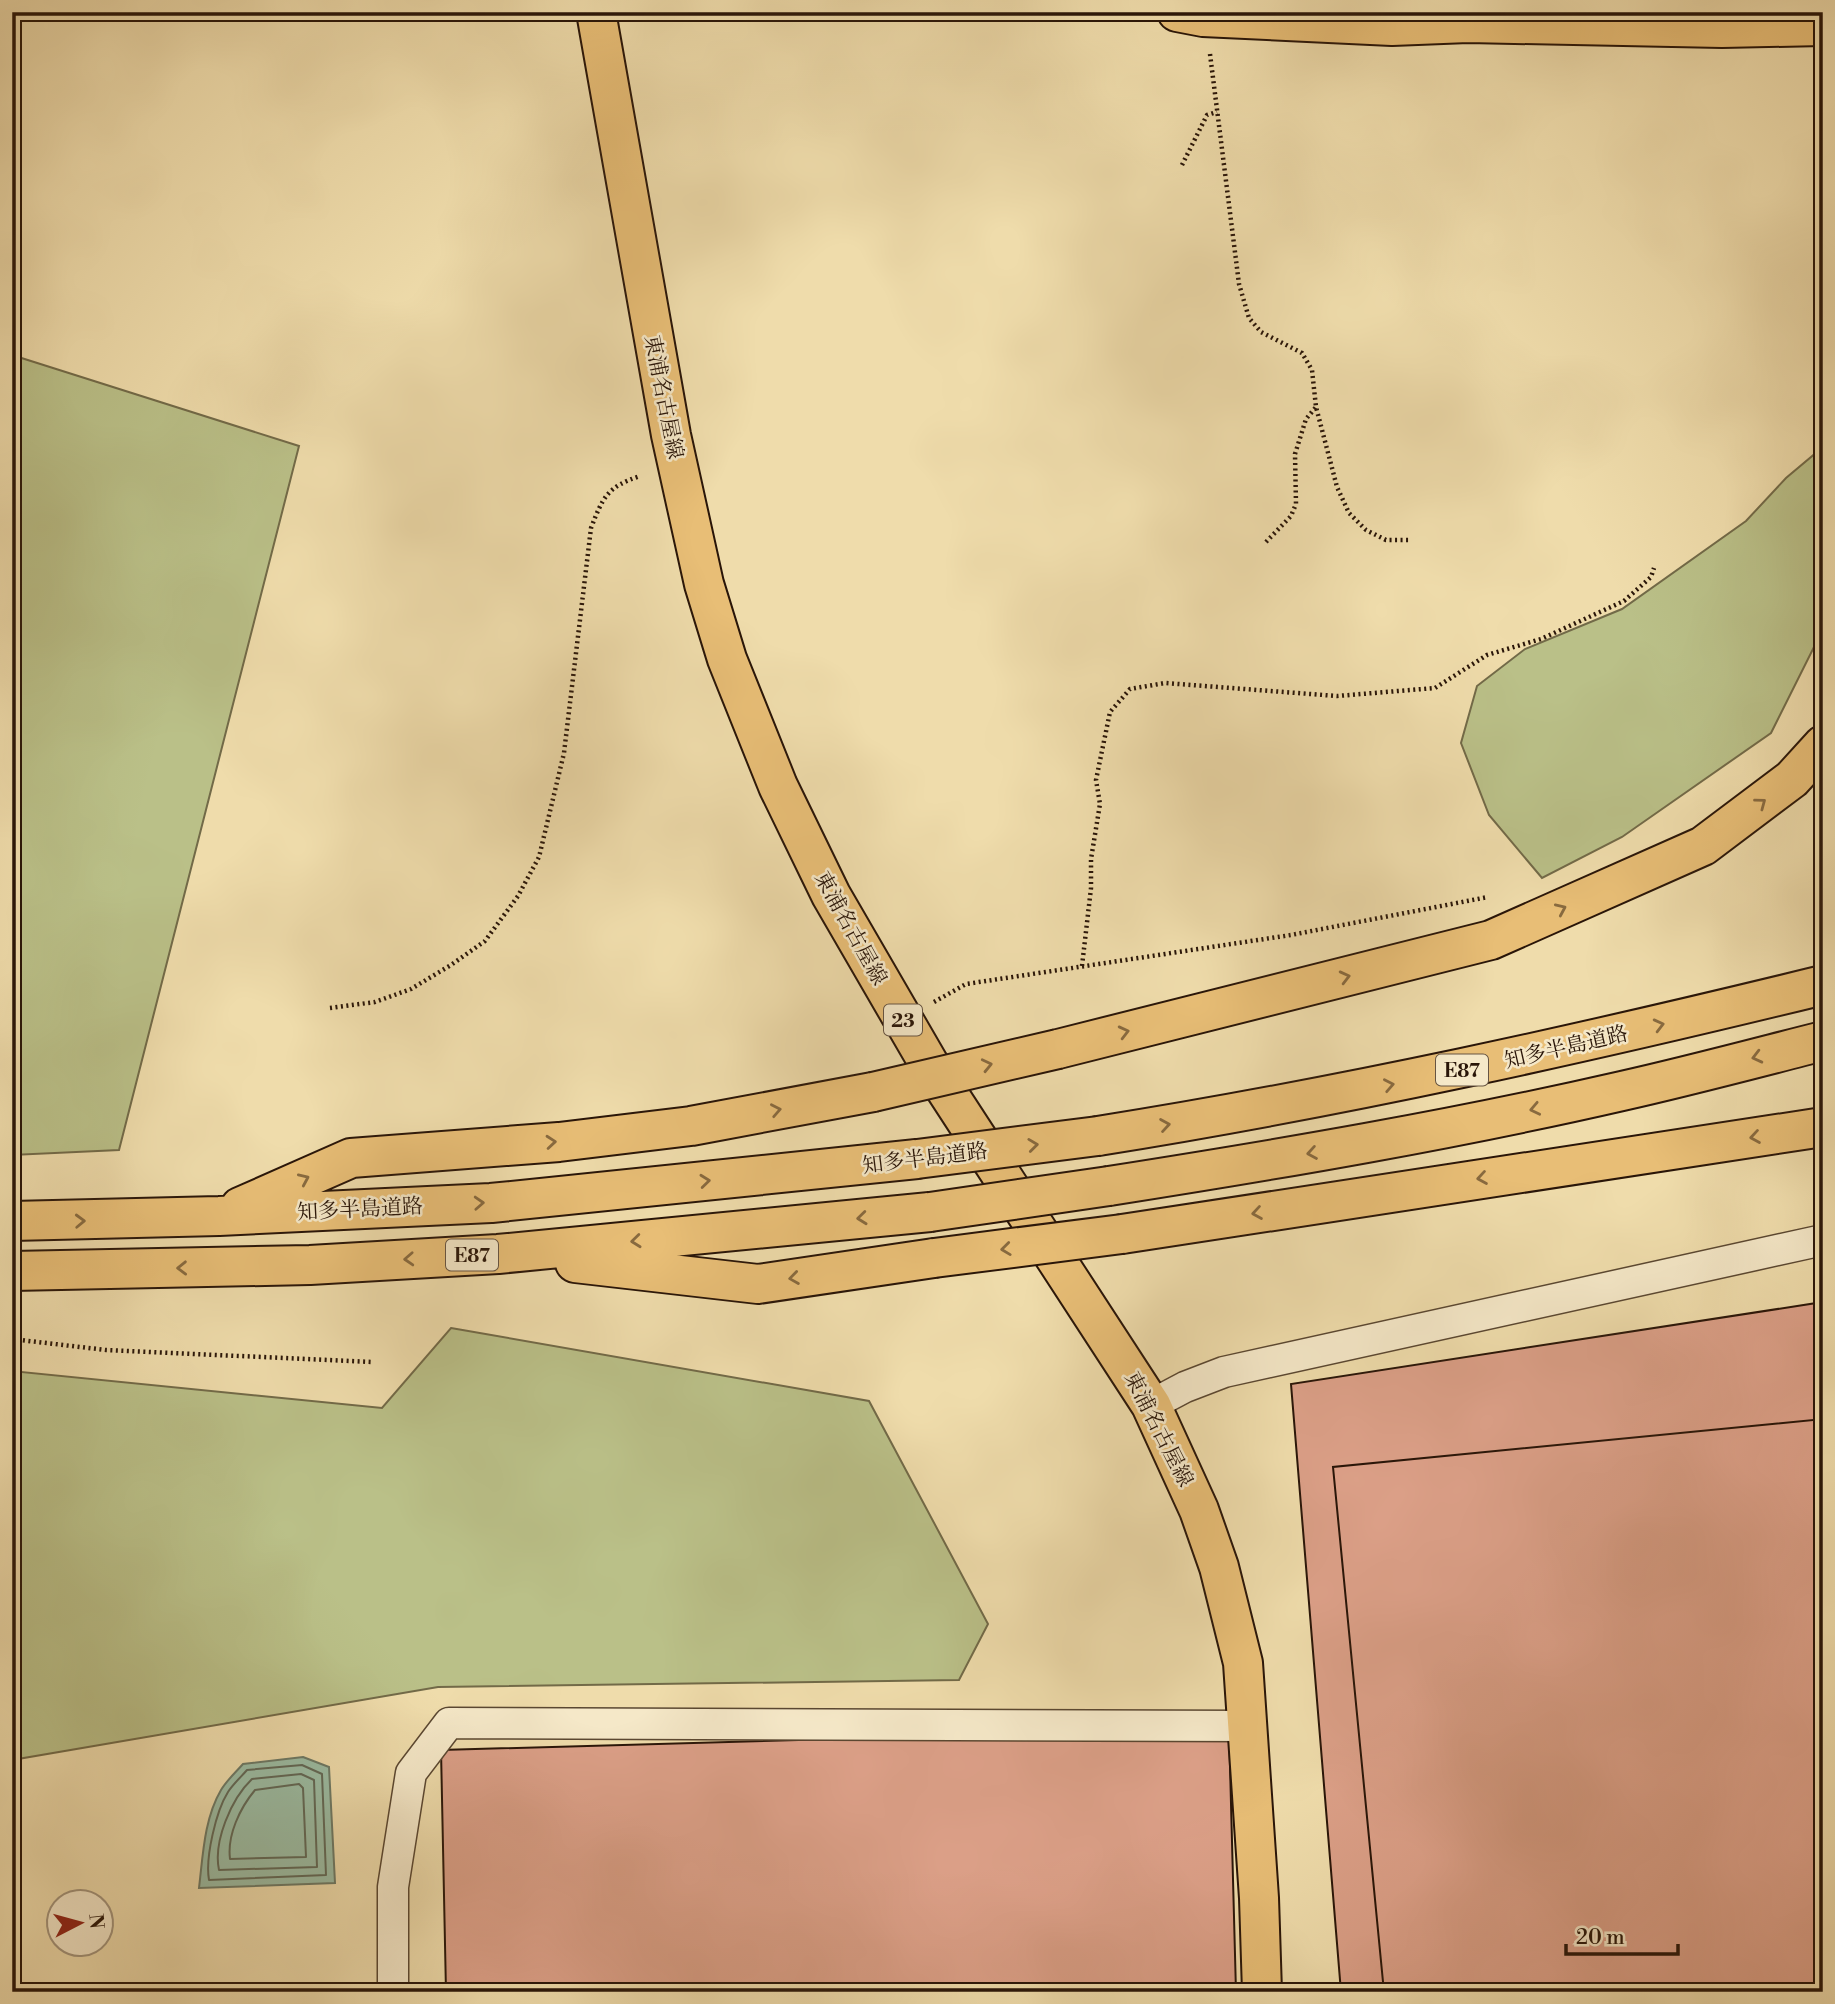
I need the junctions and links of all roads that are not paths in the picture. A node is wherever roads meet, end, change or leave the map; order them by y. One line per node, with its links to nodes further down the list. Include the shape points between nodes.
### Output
1 (596, 12): 13 (main road, 東浦名古屋線 / 23, via 678,468 704,584 727,659 778,786 831,895 929,1064)
2 (1190, 15): 3 (main road, via 1392,26)
3 (1823, 26)
4 (1823, 745): 8 (main road, one-way to 4, bridge, via 351,1158 559,1142 691,1126 873,1092 1491,940 1703,846 1792,779)
5 (1823, 985): 8 (main road, 知多半島道路 / E87, one-way to 5, bridge, via 491,1203 1098,1136 1240,1114 1431,1076)
6 (1823, 1041): 11 (main road, E87, one-way to 11, bridge, via 1621,1091 1260,1162 930,1212)
7 (1823, 1127): 11 (main road, one-way to 11, bridge, via 1122,1234 758,1284)
8 (219, 1216): 9 (main road, 知多半島道路 / E87, one-way to 8)
9 (12, 1221)
10 (1823, 1240): 13 (street, via 1224,1372)
11 (498, 1254): 12 (main road, E87, one-way to 12, via 310,1265)
12 (12, 1271)
13 (1151, 1405): 14 (main road, 東浦名古屋線 / 23, via 1199,1510 1219,1567 1244,1663)
14 (1247, 1726): 15 (street, via 449,1723 411,1773 393,1887); 16 (main road, 東浦名古屋線 / 23)
15 (393, 1992)
16 (1262, 1992)

